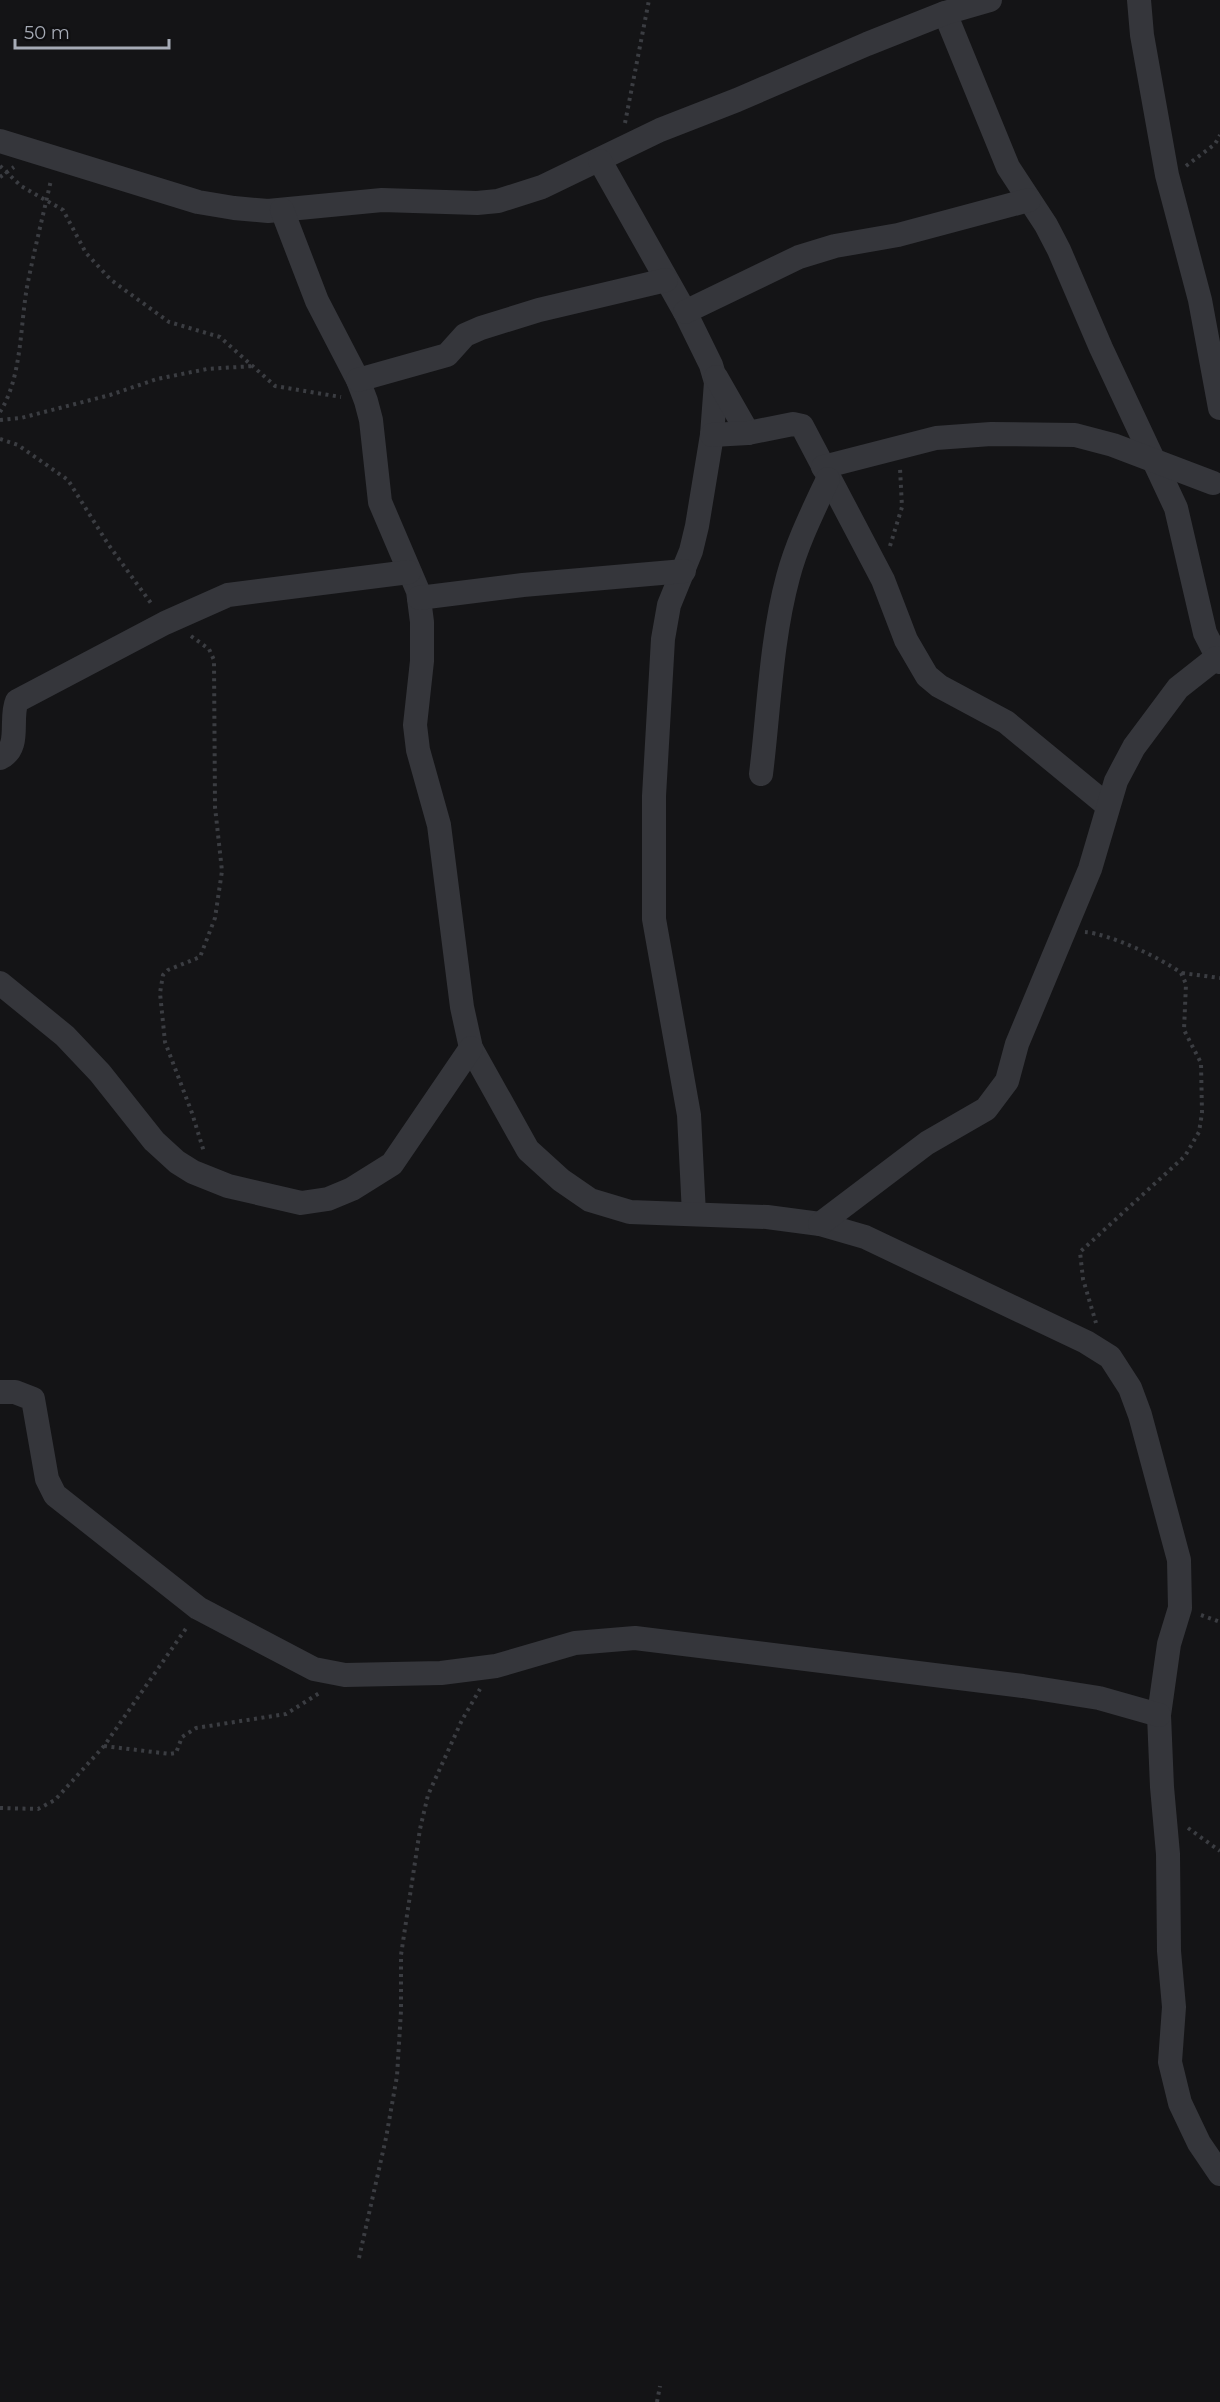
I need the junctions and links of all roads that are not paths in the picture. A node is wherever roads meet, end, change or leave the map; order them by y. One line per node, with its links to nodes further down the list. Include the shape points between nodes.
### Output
1 (990, 0): 3 (street)
2 (1139, 0): 12 (street, via 1167,175 1200,300)
3 (945, 13): 5 (street, via 660,130); 6 (street, via 1008,167)
4 (0, 141): 7 (street, via 198,202)
5 (610, 156): 7 (street, via 529,192 498,201 382,200); 8 (street)
6 (1029, 200): 9 (street, via 798,257); 15 (street, via 1059,250)
7 (282, 210): 11 (street, via 317,301)
8 (666, 280): 9 (street); 11 (street, via 481,328 465,335 447,355)
9 (685, 312): 10 (street)
10 (714, 375): 13 (street); 14 (street)
11 (362, 390): 20 (street, via 371,420 380,502)
12 (1220, 408)
13 (748, 433): 14 (street); 16 (street, via 798,424 805,430)
14 (712, 435): 19 (street, via 697,526)
15 (1154, 459): 16 (street, via 1075,435 991,434 936,438 900,446); 17 (street); 18 (street)
16 (826, 473): 24 (street, via 788,578); 25 (street, via 883,580 906,640 927,676 939,687 1006,722)
17 (1217, 482): 18 (street, via 1191,491)
18 (1174, 506): 22 (street, via 1200,615)
19 (684, 571): 21 (street); 28 (street, via 669,605 663,639 652,900 689,1115)
20 (409, 572): 21 (street); 23 (street, via 228,595 165,623 17,701 13,742)
21 (418, 598): 27 (street, via 422,661 415,717 418,750 439,825 462,1007)
22 (1218, 660): 25 (street, via 1178,687 1134,747)
23 (0, 758)
24 (761, 774)
25 (1108, 806): 29 (street, via 1090,869 1017,1044 1007,1082 986,1109 927,1143)
26 (0, 983): 27 (street, via 65,1036 165,1151 193,1172 265,1196 301,1203 328,1199 352,1189 392,1164)
27 (471, 1048): 28 (street, via 528,1150 561,1180 590,1200 630,1212)
28 (694, 1214): 29 (street)
29 (820, 1224): 31 (street, via 865,1237 1110,1357 1130,1388 1140,1415 1179,1560 1180,1608 1169,1644)
30 (0, 1392): 31 (street, via 15,1392 33,1400 47,1479 55,1495 198,1608 314,1669 345,1675 441,1673 496,1666 575,1643 635,1638 1023,1686 1099,1698)
31 (1159, 1715): 32 (street, via 1174,2007 1170,2062 1179,2103)
32 (1220, 2174)

